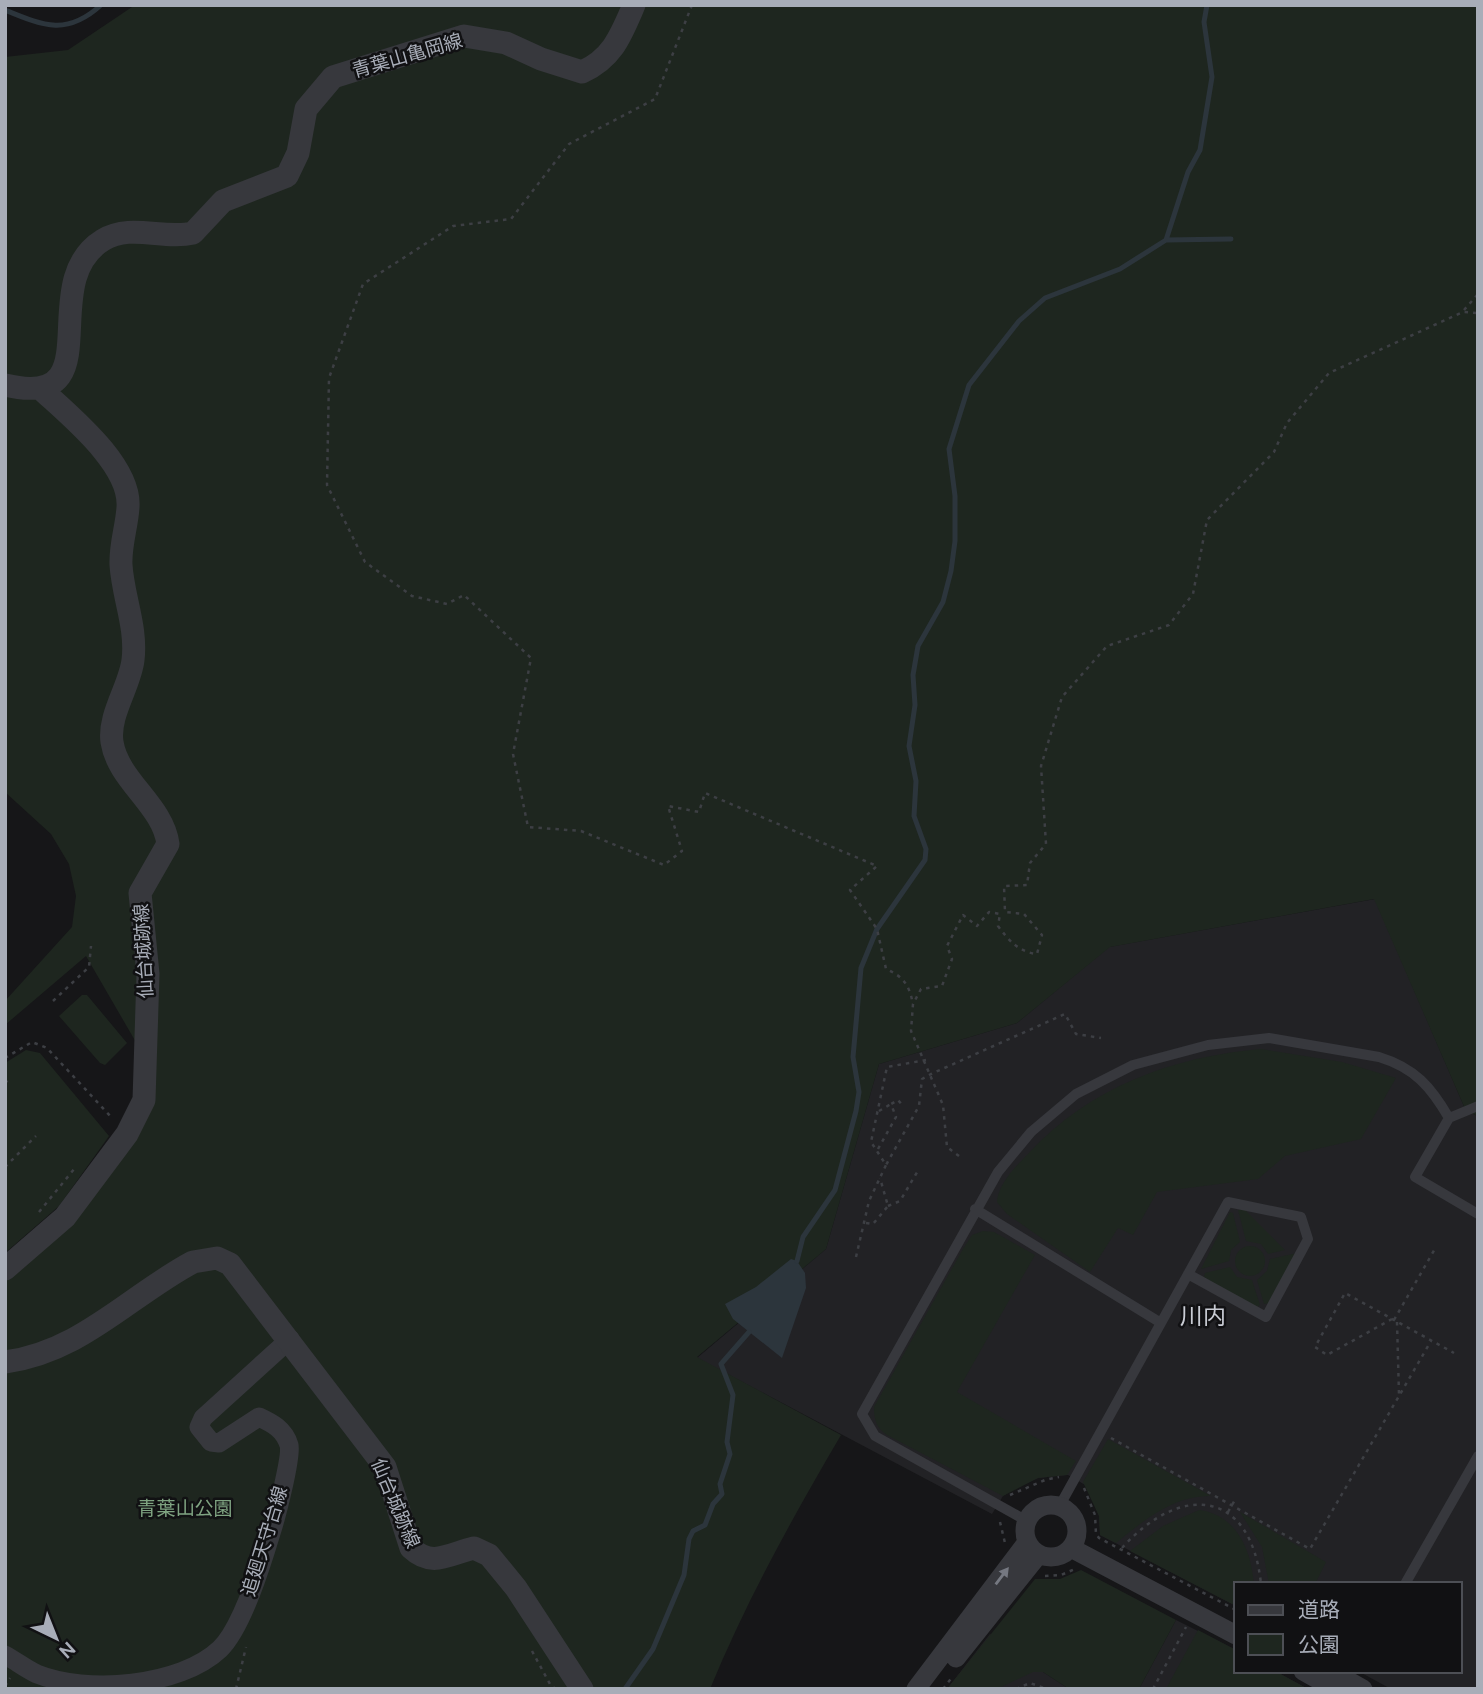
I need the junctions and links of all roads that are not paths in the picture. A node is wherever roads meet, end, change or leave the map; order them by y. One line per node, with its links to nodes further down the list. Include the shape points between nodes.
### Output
1 (634, 5): 3 (street, 青葉山亀岡線, via 615,49 582,72 506,43 464,36 333,77 306,109 298,153 287,176 223,201 193,233 131,231 104,239 93,248 74,276 63,373)
2 (5, 385): 3 (street)
3 (42, 390): 8 (street, 仙台城跡線, via 83,427 127,488 121,566 133,660 112,740 118,761 163,826 168,844 140,893 148,974 144,1100 127,1134 65,1217)
4 (1478, 1106): 5 (lane)
5 (1449, 1118): 6 (lane, via 1430,1086 1394,1061 1269,1038 1208,1045 1133,1066 1076,1094 1031,1132); 7 (lane, via 1415,1177)
6 (975, 1209): 10 (lane); 15 (lane, via 862,1414 875,1436)
7 (1478, 1214)
8 (5, 1269)
9 (1188, 1275): 9 (lane, via 1228,1202 1301,1217 1308,1239 1266,1317); 10 (lane)
10 (1161, 1323): 14 (lane)
11 (290, 1339): 12 (street, 仙台城跡線, via 230,1264 206,1257 172,1273 68,1344 29,1359); 21 (street, 追廻天守台線, via 203,1418 199,1427 211,1442 219,1443 259,1417 281,1429 290,1448 261,1563 221,1648 191,1668 113,1685 75,1685 38,1675); 25 (street, 仙台城跡線, via 385,1467 411,1548 422,1558 436,1561 474,1548 489,1555)
12 (5, 1362)
13 (1478, 1456): 18 (lane)
14 (1059, 1507): 15 (street, via 1039,1508); 16 (street, via 1075,1521)
15 (1027, 1521): 17 (street)
16 (1074, 1542): 17 (street, via 1059,1557); 19 (street); 20 (street)
17 (1033, 1548): 26 (street, one-way to 17); 27 (street)
18 (1406, 1582)
19 (1234, 1620)
20 (1234, 1634)
21 (5, 1655)
22 (1310, 1673): 24 (street)
23 (1334, 1673): 24 (street)
24 (1349, 1684)
25 (583, 1689)
26 (916, 1689)
27 (933, 1689)

